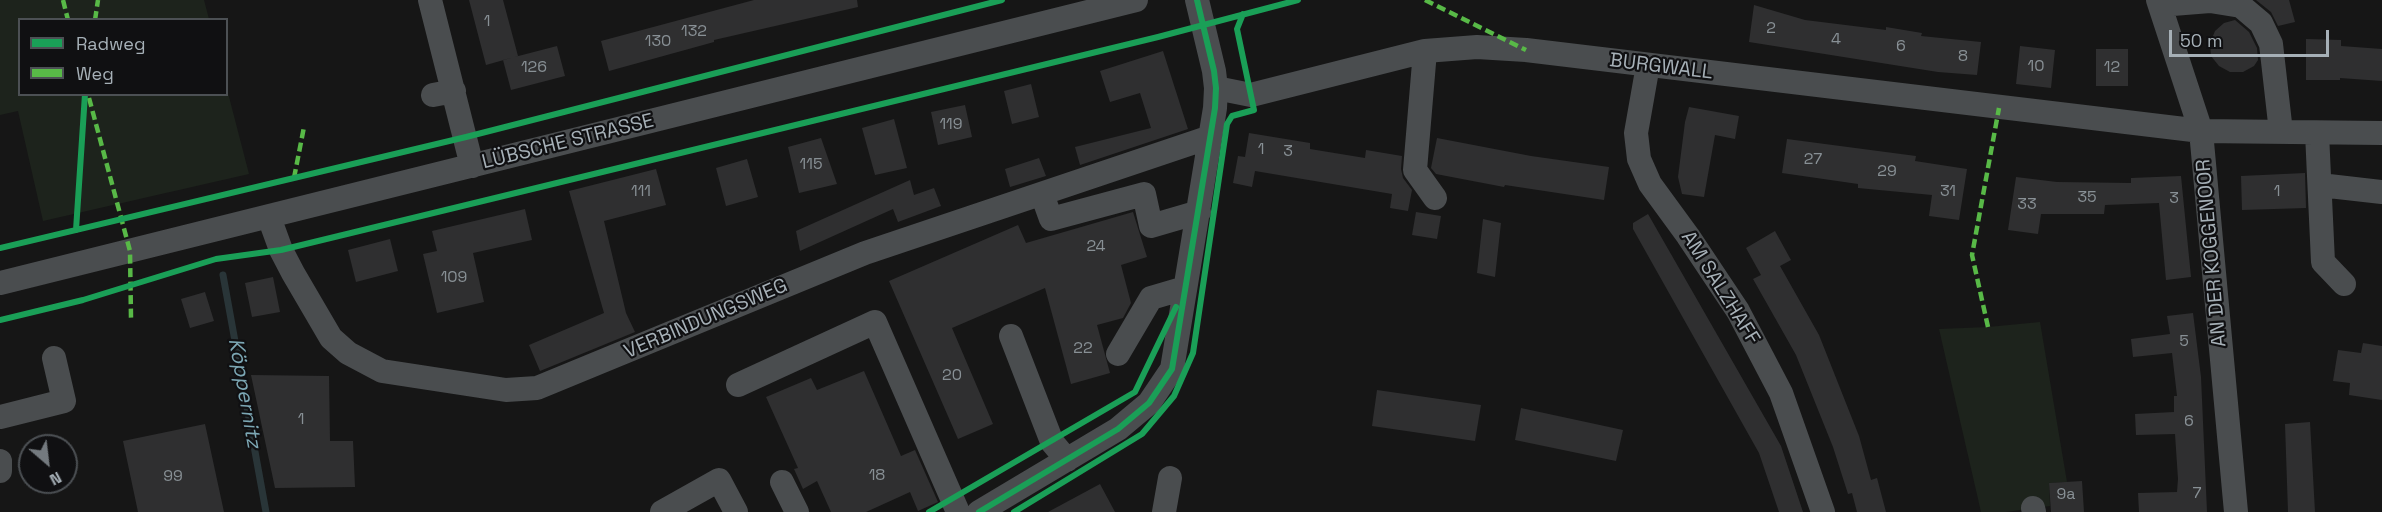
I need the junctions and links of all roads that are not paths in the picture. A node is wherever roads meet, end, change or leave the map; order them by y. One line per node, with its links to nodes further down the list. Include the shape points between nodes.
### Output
1 (430, 0): 13 (street, via 443,93)
2 (1136, 0): 13 (street, LÜBSCHE STRASSE)
3 (1197, 0): 7 (street)
4 (2159, 2): 8 (street, AN DER KOGGENOOR); 9 (street, via 2210,1 2241,6 2260,23 2271,44)
5 (1425, 51): 6 (street, BURGWALL, via 1477,47); 7 (street, BURGWALL, via 1251,95); 17 (street, via 1414,170)
6 (1648, 65): 8 (street, BURGWALL); 39 (street, AM SALZHAFF, via 1636,133 1640,159 1650,184 1738,311 1781,393)
7 (1216, 88): 12 (street)
8 (2201, 131): 9 (street, BURGWALL); 40 (street, AN DER KOGGENOOR)
9 (2281, 132): 10 (street, BURGWALL)
10 (2317, 133): 11 (street, BURGWALL); 14 (street)
11 (2382, 133)
12 (1210, 137): 16 (street, VERBINDUNGSWEG); 18 (street)
13 (472, 166): 19 (street, LÜBSCHE STRASSE)
14 (2320, 185): 15 (street); 21 (street, via 2324,262)
15 (2382, 192)
16 (1042, 194): 18 (street, via 1051,219 1144,194 1151,226); 19 (street, VERBINDUNGSWEG, via 865,253 537,388 506,390 382,370 348,353 331,338 293,273)
17 (1435, 198)
18 (1199, 212): 22 (street)
19 (269, 217): 20 (street, LÜBSCHE STRASSE)
20 (0, 283)
21 (2344, 284)
22 (1185, 288): 24 (street, via 1151,298); 28 (street, via 1172,369 1149,403 1118,429)
23 (1011, 336): 28 (street, via 1052,442)
24 (1118, 354)
25 (54, 358): 27 (street, via 64,401)
26 (738, 385): 36 (street, via 875,322)
27 (0, 417)
28 (1067, 460): 37 (street)
29 (0, 461): 30 (street)
30 (0, 471)
31 (1170, 478): 38 (street)
32 (782, 482): 35 (street)
33 (662, 512): 34 (street, via 719,480)
34 (736, 512)
35 (796, 512)
36 (958, 512)
37 (979, 512)
38 (1164, 512)
39 (1823, 512)
40 (2236, 512)

